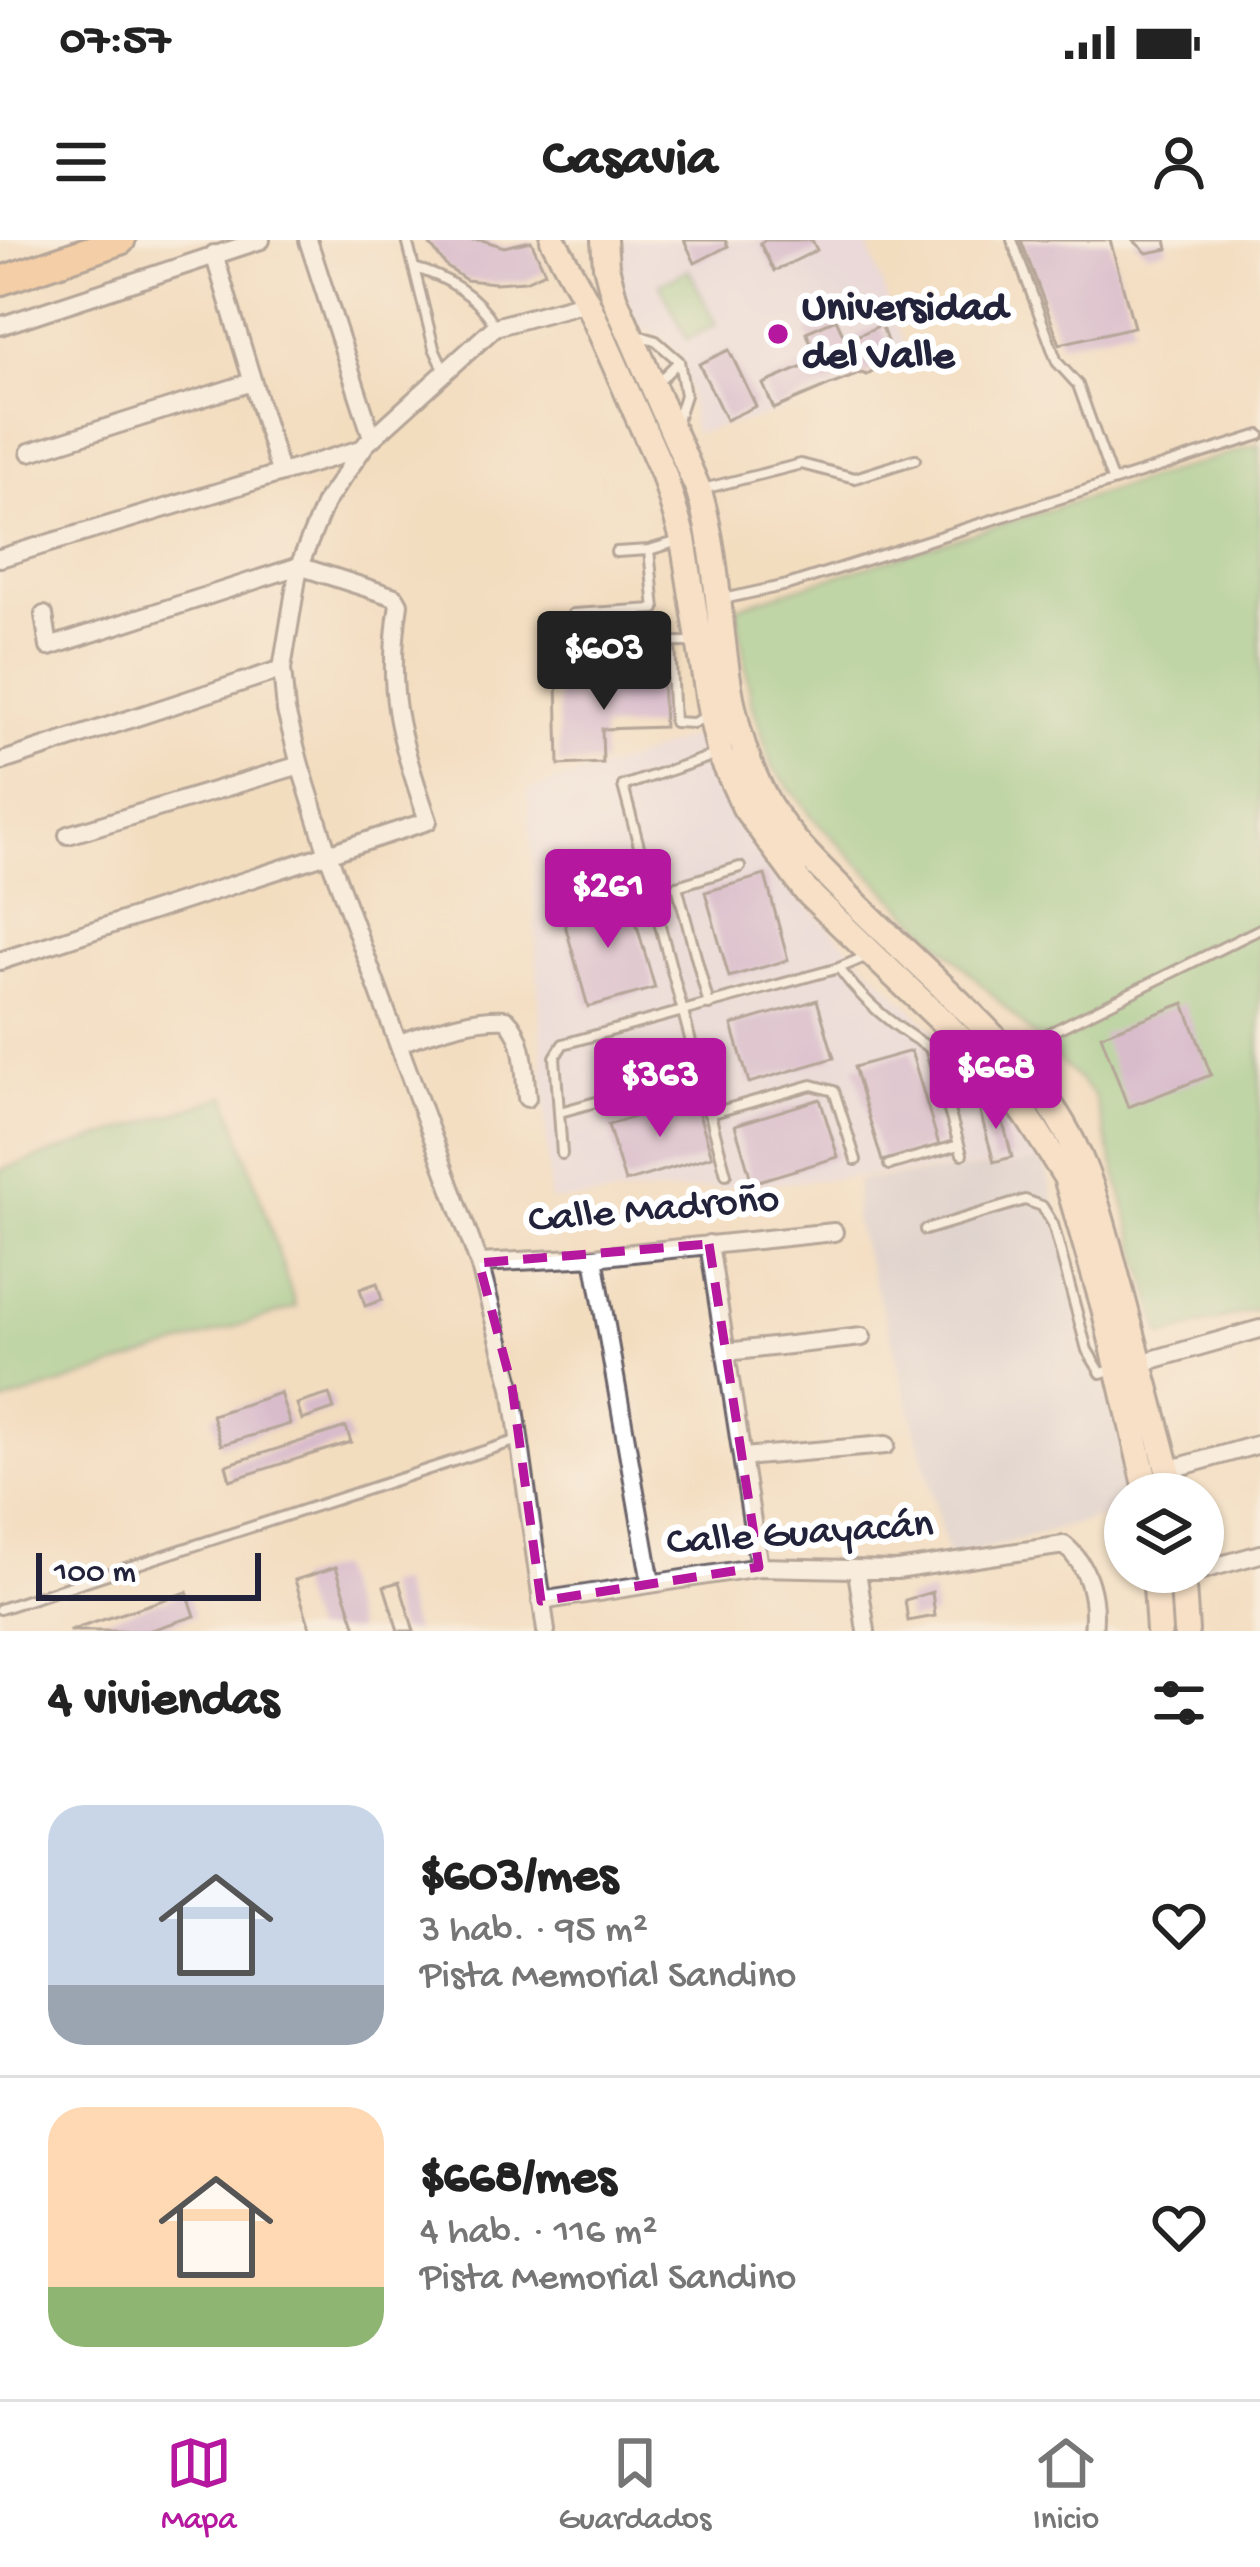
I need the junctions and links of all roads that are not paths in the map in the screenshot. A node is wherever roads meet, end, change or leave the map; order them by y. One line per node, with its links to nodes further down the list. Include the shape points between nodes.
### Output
1 (63, 240): 10 (main road)
2 (121, 240): 12 (main road)
3 (261, 240): 9 (street)
4 (308, 240): 24 (street)
5 (407, 240): 11 (lane)
6 (553, 240): 13 (main road)
7 (604, 240): 16 (main road)
8 (1012, 240): 29 (lane)
9 (214, 254): 14 (street); 19 (street)
10 (0, 262)
11 (414, 268): 15 (lane, via 439,274 478,301); 18 (lane)
12 (0, 281)
13 (587, 302): 15 (street); 21 (main road)
14 (0, 326)
15 (495, 327): 18 (street)
16 (628, 334): 17 (lane, via 656,341); 20 (main road)
17 (679, 361): 20 (lane); 22 (lane, via 685,395)
18 (444, 370): 24 (street)
19 (252, 382): 25 (street); 28 (street)
20 (653, 387): 21 (lane); 22 (main road)
21 (627, 395): 31 (main road)
22 (673, 433): 30 (main road)
23 (1260, 435): 29 (lane)
24 (367, 443): 27 (street)
25 (30, 452)
26 (915, 459): 30 (lane, via 855,478 801,464)
27 (340, 463): 28 (street); 35 (street)
28 (280, 472): 34 (street)
29 (1112, 480): 36 (lane)
30 (699, 490): 36 (main road)
31 (683, 539): 32 (lane); 38 (main road)
32 (649, 550): 33 (lane); 39 (lane, via 655,609 573,614 572,643)
33 (616, 552)
34 (0, 558)
35 (299, 566): 37 (street, via 49,647); 40 (street); 46 (street, via 398,599 392,694 428,820)
36 (716, 601): 41 (main road)
37 (44, 616)
38 (700, 642): 39 (lane); 41 (main road)
39 (670, 645): 41 (lane, via 674,722)
40 (282, 669): 43 (street); 44 (street)
41 (721, 711): 42 (main road); 48 (main road, via 763,796)
42 (720, 754): 50 (main road, via 745,808 806,891); 55 (lane, via 623,786)
43 (0, 762)
44 (300, 765): 45 (street); 46 (street)
45 (68, 835)
46 (328, 854): 51 (street); 56 (street)
47 (740, 867): 54 (lane, via 677,886)
48 (838, 886): 50 (main road, via 870,932); 53 (main road)
49 (1260, 929): 57 (lane)
50 (872, 954): 52 (lane); 53 (main road, via 891,952); 59 (main road)
51 (0, 961)
52 (839, 968): 54 (lane); 66 (lane, via 898,1030 930,1048 960,1149)
53 (934, 982): 57 (main road)
54 (709, 1005): 55 (lane)
55 (680, 1013): 58 (lane); 62 (lane, via 563,1043 556,1049)
56 (399, 1043): 61 (street, via 506,1018 521,1047); 72 (street)
57 (1009, 1053): 76 (main road, via 1086,1166)
58 (697, 1073): 62 (lane); 63 (lane)
59 (998, 1078): 60 (lane); 76 (main road, via 1066,1177)
60 (972, 1093)
61 (526, 1098)
62 (560, 1112): 64 (lane)
63 (709, 1114): 65 (lane, via 812,1085 834,1091); 67 (lane)
64 (562, 1154)
65 (856, 1160)
66 (890, 1165)
67 (726, 1174)
68 (926, 1230): 76 (lane, via 1024,1200 1042,1207 1087,1350 1102,1372)
69 (834, 1232): 70 (street, Calle Madroño)
70 (709, 1244): 71 (street, Calle Madroño); 75 (street)
71 (594, 1257): 72 (street, Calle Madroño); 88 (street)
72 (479, 1263): 77 (street)
73 (1260, 1329): 76 (street)
74 (862, 1336): 75 (street)
75 (726, 1352): 80 (street)
76 (1129, 1366): 81 (main road); 82 (main road)
77 (519, 1440): 91 (street); 92 (lane)
78 (1260, 1444): 83 (street)
79 (886, 1445): 80 (street)
80 (743, 1457): 86 (street)
81 (1145, 1473)
82 (1167, 1473)
83 (1191, 1473)
84 (1260, 1554): 85 (street)
85 (1224, 1563)
86 (759, 1567): 87 (street, Calle Guayacán); 88 (street, Calle Guayacán)
87 (857, 1571): 94 (street); 95 (street, Calle Guayacán, via 1064,1545 1079,1557 1092,1591)
88 (651, 1583): 91 (street, Calle Guayacán)
89 (1156, 1593): 96 (main road)
90 (1189, 1593): 97 (main road)
91 (542, 1601): 93 (street)
92 (0, 1609)
93 (546, 1631)
94 (866, 1631)
95 (1093, 1631)
96 (1160, 1631)
97 (1186, 1631)

